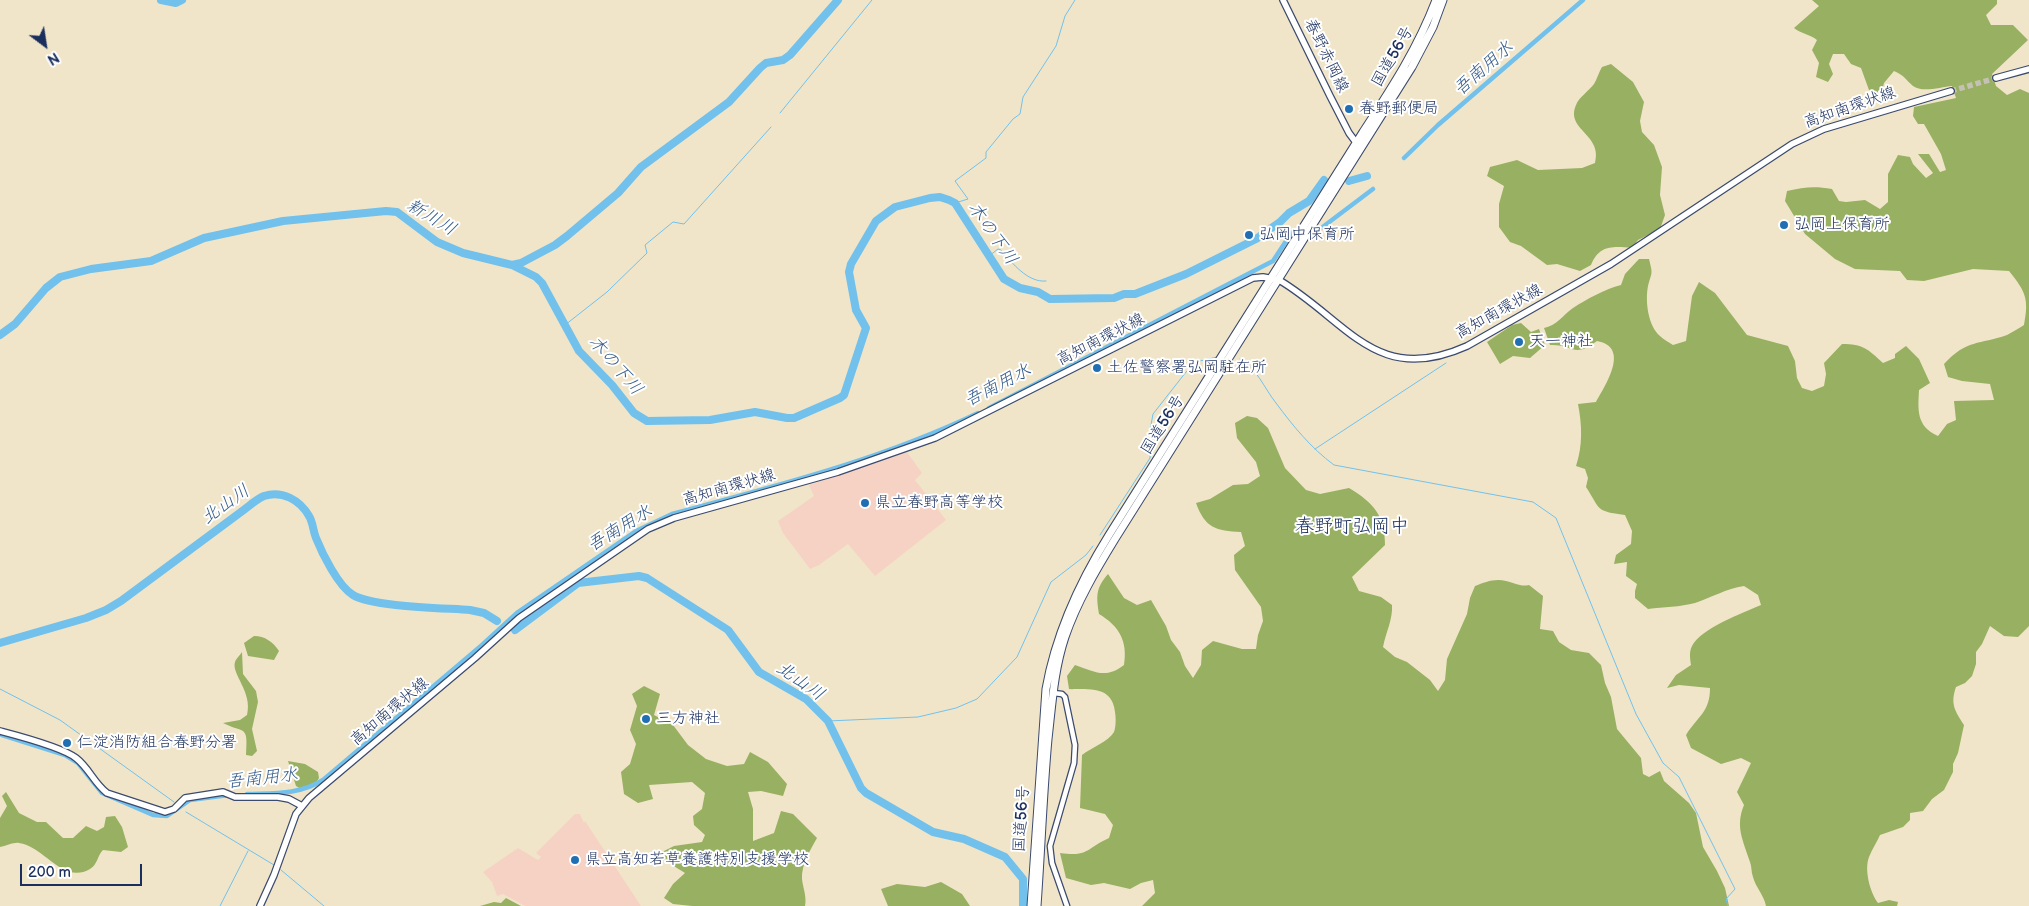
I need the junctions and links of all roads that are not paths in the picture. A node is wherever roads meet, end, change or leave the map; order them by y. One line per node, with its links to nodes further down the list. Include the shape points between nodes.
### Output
1 (1283, 0): 7 (main road, 春野赤岡線)
2 (1436, 0): 7 (highway, 国道56号, via 1406,66)
3 (1443, 0): 7 (highway, 国道56号, via 1412,67)
4 (2029, 69): 5 (main road)
5 (1996, 78)
6 (1951, 91): 8 (main road, 高知南環状線, via 1844,122 1800,140 1611,264 1449,355 1417,360 1389,356 1372,348)
7 (1358, 146): 8 (highway, 国道56号)
8 (1275, 279): 9 (highway, 国道56号, via 1086,589 1064,638); 11 (main road, 高知南環状線, via 1253,278 1225,291 936,438 838,472 674,518 648,529 519,618); 13 (highway, 国道56号, via 1098,553 1069,610 1051,661 1044,702)
9 (1053, 693): 14 (highway, 国道56号); 15 (street, via 1065,697 1075,744 1072,773 1050,846 1052,863)
10 (0, 732): 11 (main road, via 67,753 81,762 100,788 159,812 170,811 190,796 278,796)
11 (302, 806): 12 (main road, 高知南環状線)
12 (260, 906)
13 (1030, 906)
14 (1037, 906)
15 (1067, 906)

